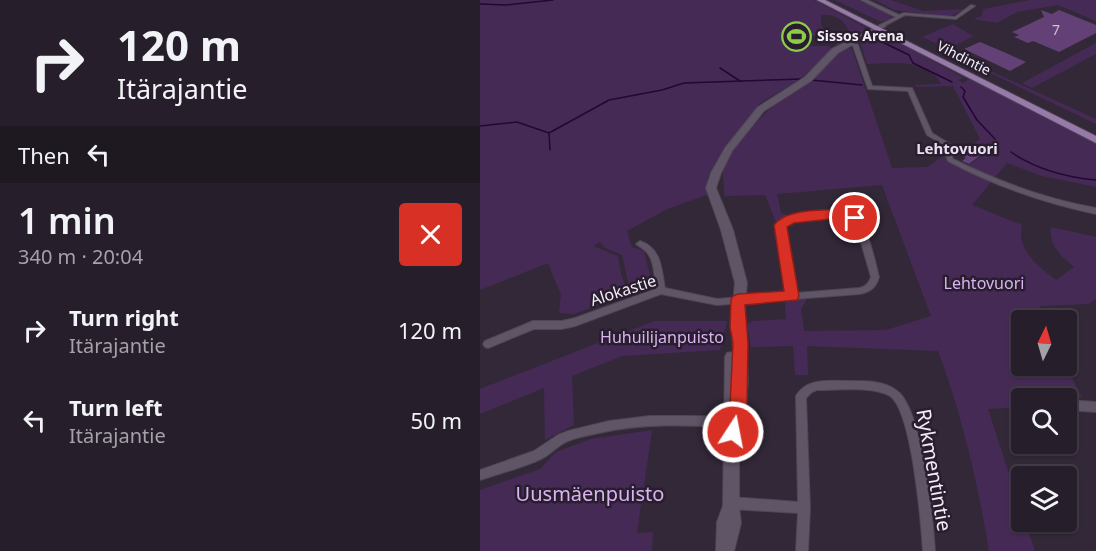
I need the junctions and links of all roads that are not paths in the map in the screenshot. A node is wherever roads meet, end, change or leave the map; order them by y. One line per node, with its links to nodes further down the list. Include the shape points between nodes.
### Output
1 (820, 0): 6 (main road, Vihdintie)
2 (830, 0): 6 (main road, Vihdintie)
3 (863, 0): 5 (street)
4 (973, 6): 5 (street, via 953,18 912,14)
5 (898, 17): 6 (street, via 899,22)
6 (882, 29): 7 (street); 8 (main road, Vihdintie); 9 (main road, Vihdintie)
7 (851, 42): 10 (street, via 870,88 909,89 929,134 955,149 950,159 1010,188); 14 (street, via 835,51 808,79 761,109 736,138 716,172 715,193 731,244)
8 (1096, 133)
9 (1096, 140)
10 (1096, 211)
11 (640, 244): 12 (street, via 654,254)
12 (661, 291): 14 (street, Alokastie, via 717,302); 15 (street, Alokastie, via 575,322 555,320 533,325)
13 (792, 296): 13 (street, Alokastie, via 780,225 791,219 841,213 855,218 874,271 872,285 859,291); 14 (street, Alokastie)
14 (738, 298): 18 (street, via 741,343 738,405)
15 (488, 344)
16 (1077, 405): 17 (street)
17 (1096, 406)
18 (733, 420): 19 (street, via 671,420 606,427 560,439 540,453); 20 (street)
19 (480, 475)
20 (731, 505): 21 (street)
21 (804, 508): 22 (street); 23 (street, Rykmentintie, via 801,396 817,386 885,389 899,396 907,410)
22 (802, 551)
23 (929, 551)

